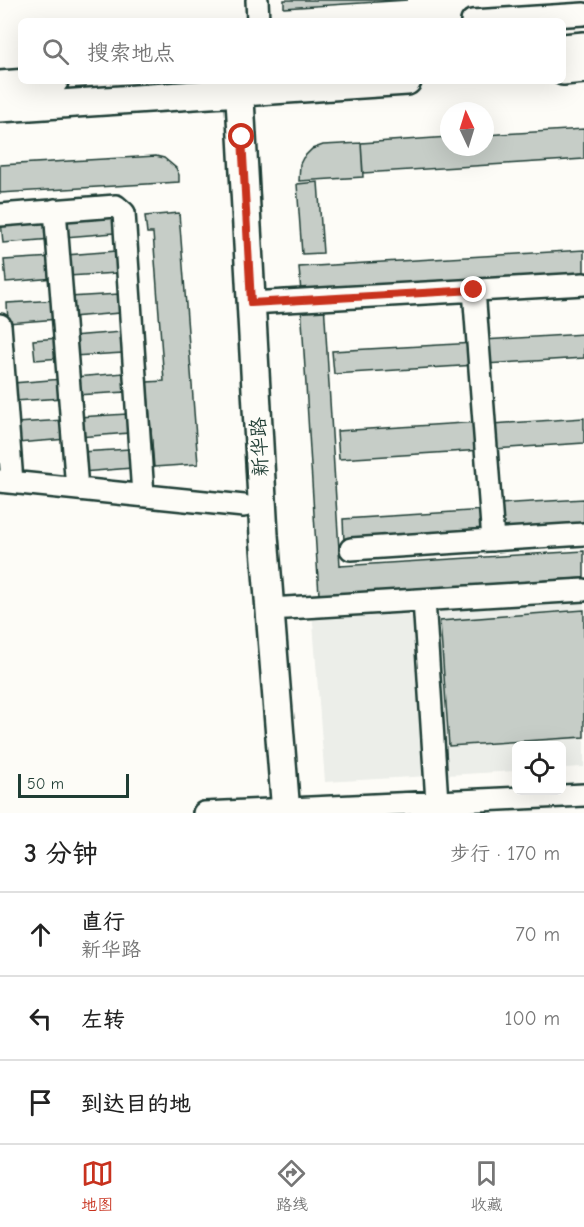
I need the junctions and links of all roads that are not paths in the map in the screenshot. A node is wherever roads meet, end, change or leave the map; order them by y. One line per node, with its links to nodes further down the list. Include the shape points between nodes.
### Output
1 (257, 0): 3 (street)
2 (584, 14): 4 (street)
3 (258, 18)
4 (520, 18)
5 (584, 46): 6 (main road)
6 (566, 48)
7 (584, 69): 8 (main road)
8 (566, 71)
9 (18, 84): 11 (main road)
10 (318, 84): 12 (main road)
11 (0, 85)
12 (230, 87): 13 (main road); 18 (main road, 新华路); 23 (main road, 新华路)
13 (0, 108)
14 (55, 210): 15 (street); 21 (street); 22 (street, via 116,206 124,213)
15 (0, 215)
16 (584, 284): 17 (street)
17 (474, 290): 18 (street); 25 (street)
18 (251, 303): 29 (main road, 新华路)
19 (0, 325): 20 (street)
20 (6, 481): 21 (street)
21 (77, 489): 22 (street)
22 (142, 495): 23 (street)
23 (244, 506): 32 (main road, 新华路)
24 (584, 534): 25 (street)
25 (493, 540): 26 (street)
26 (351, 549)
27 (584, 590): 28 (street)
28 (424, 600): 29 (street); 31 (street)
29 (270, 609): 32 (main road, 新华路)
30 (584, 795): 31 (street)
31 (437, 802): 32 (street)
32 (277, 811): 33 (street)
33 (204, 813)

